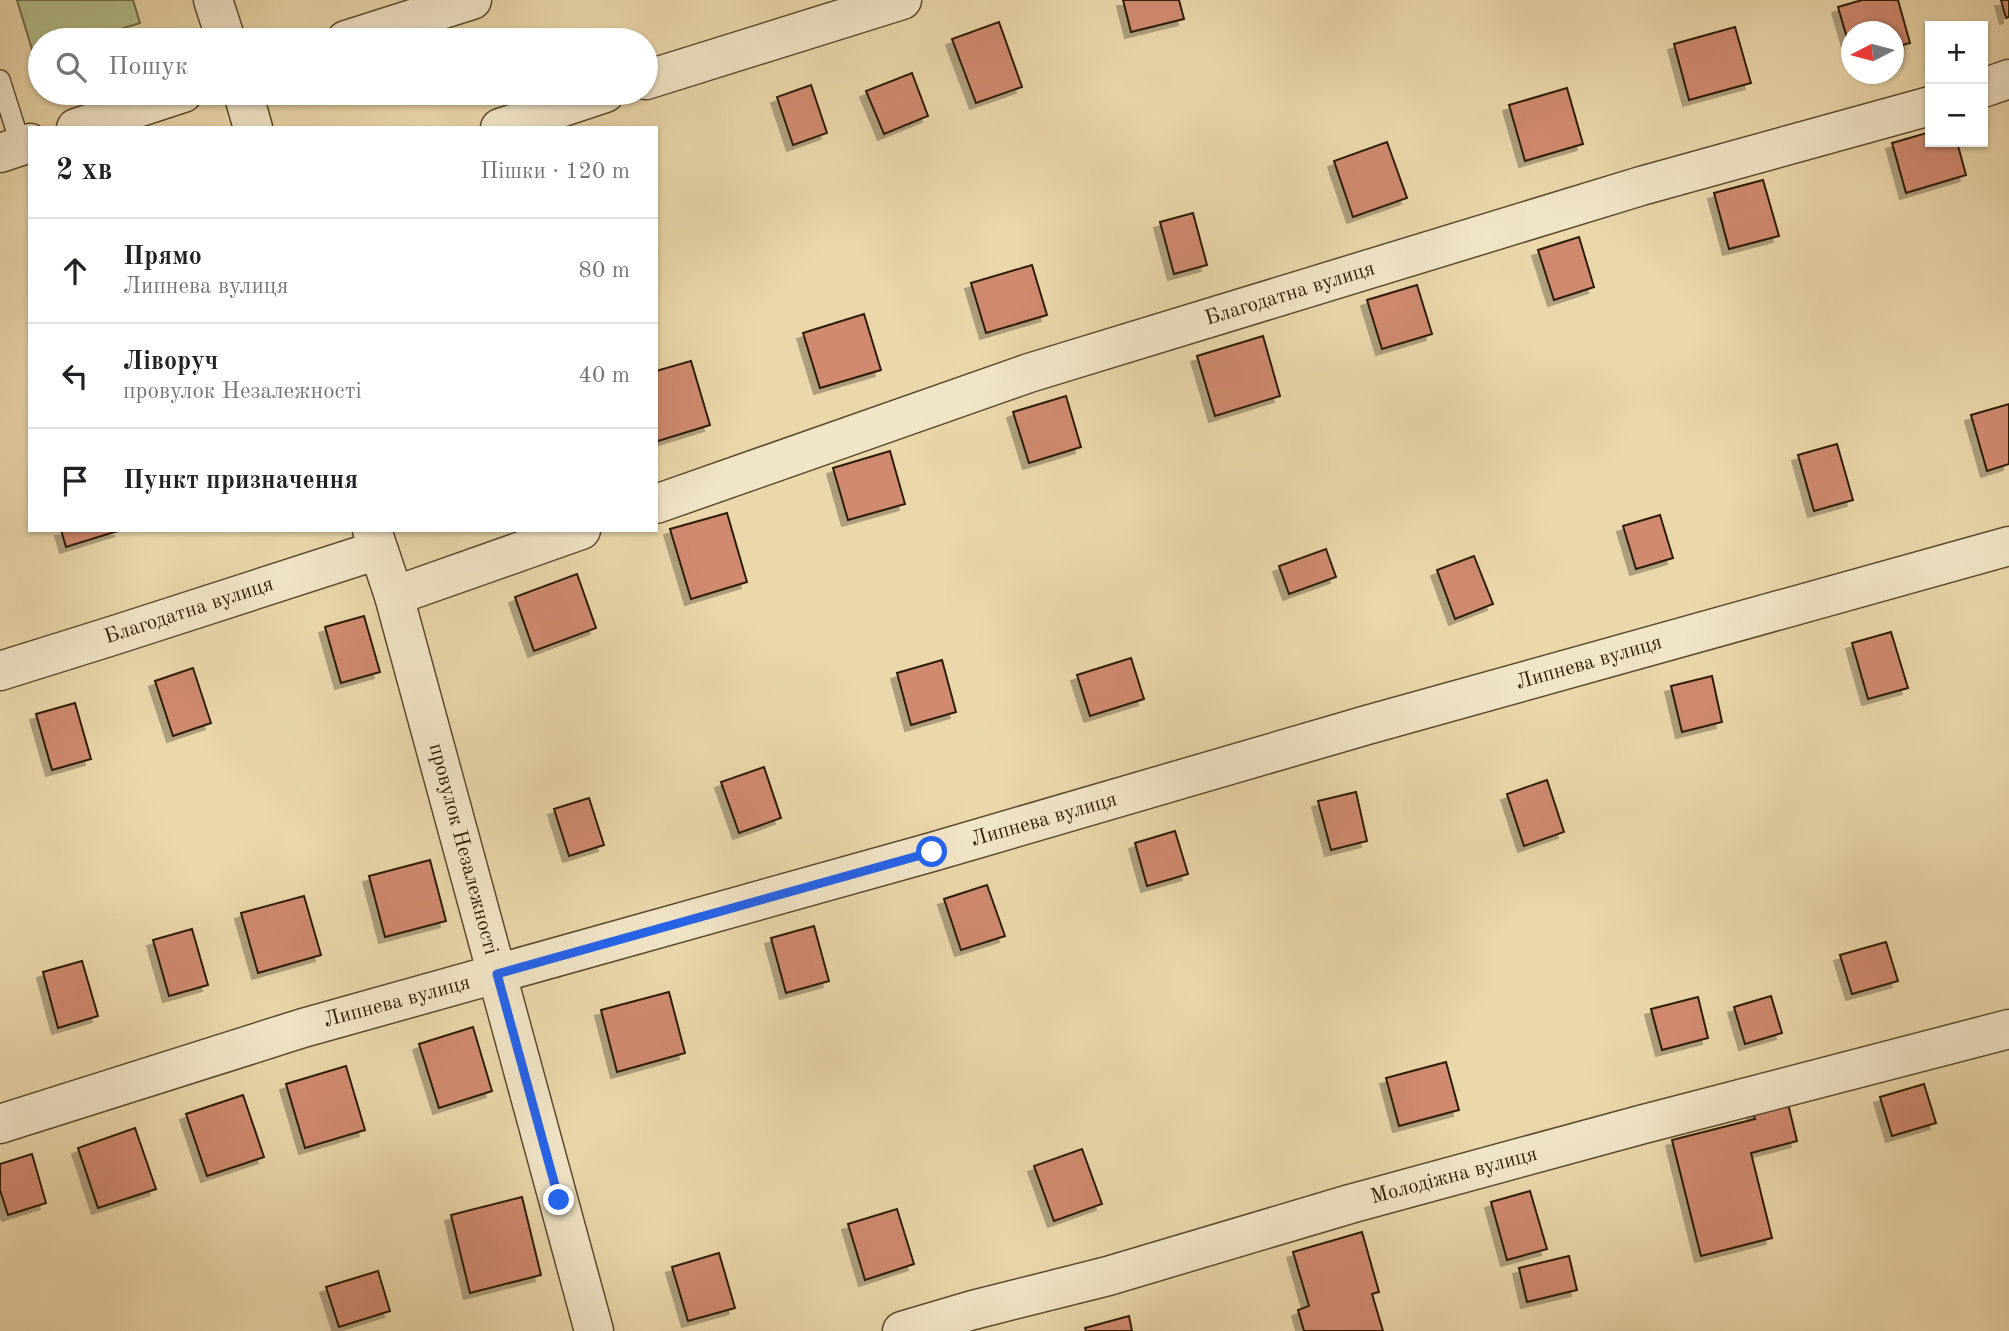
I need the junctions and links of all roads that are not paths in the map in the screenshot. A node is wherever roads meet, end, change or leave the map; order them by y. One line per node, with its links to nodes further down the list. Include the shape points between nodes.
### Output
1 (213, 0): 4 (street)
2 (472, 0): 5 (street)
3 (902, 0): 6 (street)
4 (222, 28)
5 (384, 28)
6 (658, 76)
7 (2009, 79): 9 (street)
8 (0, 80): 17 (lane)
9 (1988, 86)
10 (146, 105): 14 (street)
11 (246, 105): 15 (street)
12 (569, 105): 16 (street)
13 (1925, 107): 18 (street, Благодатна вулиця, via 1641,186 1029,373)
14 (82, 126)
15 (252, 126)
16 (506, 126)
17 (17, 147)
18 (658, 503)
19 (575, 532): 22 (street)
20 (375, 540): 22 (street, провулок Незалежності); 23 (street, Благодатна вулиця, via 115,635)
21 (2009, 546): 24 (street, Липнева вулиця)
22 (394, 596): 24 (street, провулок Незалежності)
23 (0, 671)
24 (497, 974): 26 (street, Липнева вулиця, via 303,1028); 27 (street, провулок Незалежності)
25 (2009, 1029): 28 (street, Молодіжна вулиця, via 1416,1186)
26 (0, 1124)
27 (594, 1331)
28 (902, 1331)

